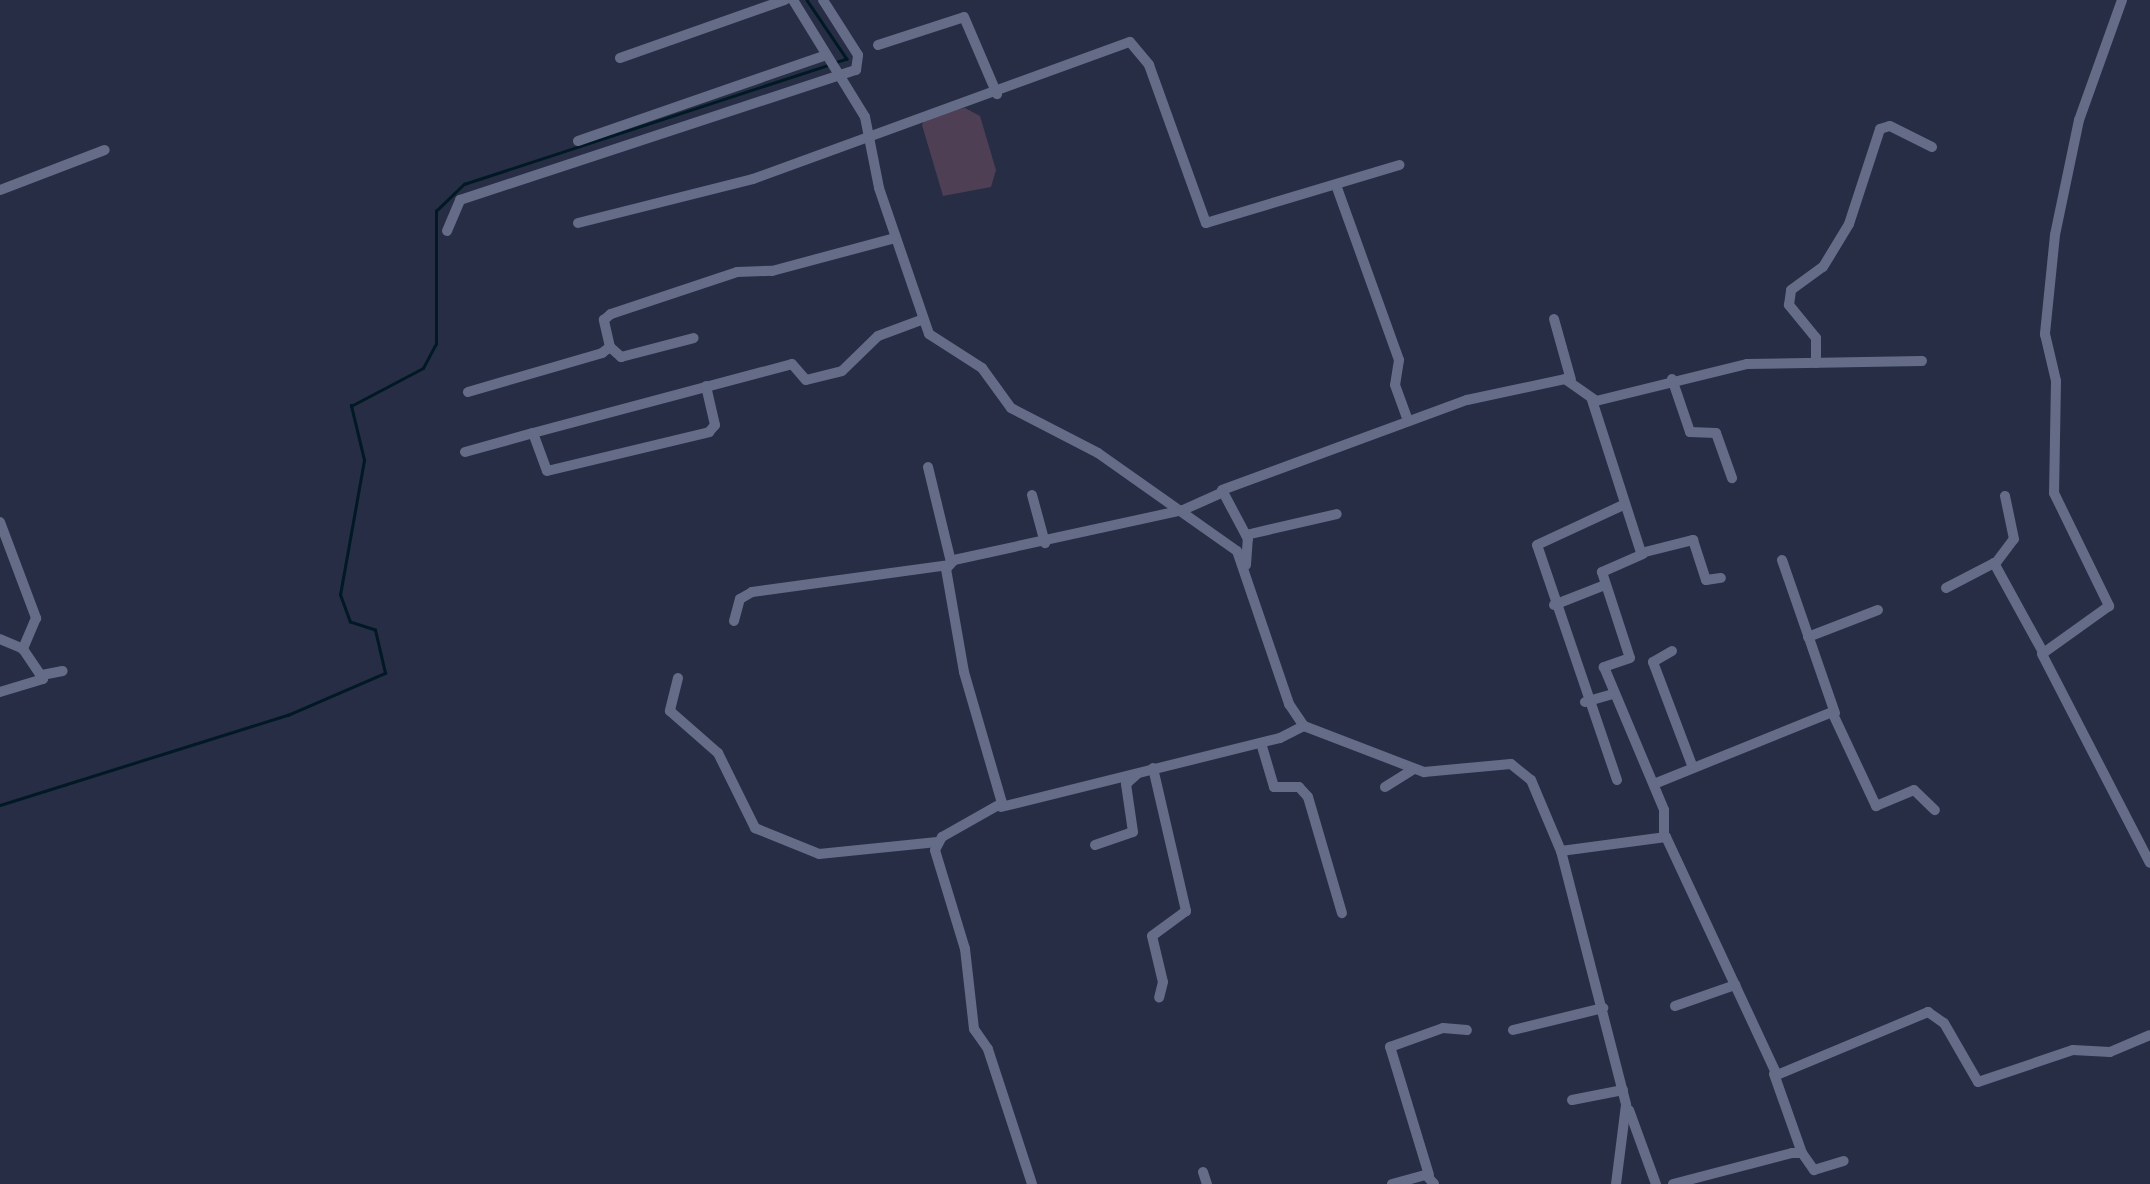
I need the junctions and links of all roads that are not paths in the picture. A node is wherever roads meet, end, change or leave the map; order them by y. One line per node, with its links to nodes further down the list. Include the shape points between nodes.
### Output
1 (786, 0): 6 (street)
2 (793, 0): 7 (street)
3 (823, 0): 7 (street, via 860,66)
4 (2122, 0): 59 (street, via 2077,126 2055,235 2046,334 2056,381 2054,493 2109,606)
5 (878, 45): 8 (street, via 964,17)
6 (620, 58)
7 (834, 66): 9 (street); 10 (street, via 860,106); 17 (street, via 460,200)
8 (997, 94): 10 (street); 14 (street, via 1134,42 1204,222)
9 (578, 140)
10 (870, 140): 16 (street, via 753,179); 18 (street)
11 (1932, 147): 24 (street, via 1890,126 1880,129 1848,224 1823,267 1791,290 1789,304 1816,338)
12 (106, 150): 15 (street)
13 (1399, 166): 14 (street)
14 (1336, 185): 30 (street, via 1400,360 1395,385)
15 (0, 190)
16 (578, 222)
17 (447, 230)
18 (895, 238): 20 (street); 22 (street, via 772,271 737,272 610,314 604,320)
19 (1554, 319): 26 (street)
20 (921, 320): 27 (street, via 878,336 842,371 806,380 792,364); 39 (street, via 936,340 982,368 1011,408 1089,448)
21 (694, 338): 22 (street, via 620,357)
22 (610, 347): 28 (street)
23 (1922, 361): 24 (street)
24 (1816, 363): 25 (street, via 1747,364)
25 (1672, 379): 29 (street); 34 (street, via 1690,432 1716,433)
26 (1571, 380): 29 (street); 30 (street)
27 (706, 386): 31 (street); 31 (street, via 714,425 709,432 547,471)
28 (468, 392)
29 (1592, 400): 38 (street)
30 (1408, 420): 35 (street)
31 (533, 433): 32 (street)
32 (465, 452)
33 (928, 467): 46 (street)
34 (1732, 478)
35 (1221, 493): 39 (street); 42 (street)
36 (1032, 495): 43 (street)
37 (2006, 496): 47 (street, via 2014,539)
38 (1622, 506): 44 (street); 52 (street, via 1538,542)
39 (1183, 510): 43 (street); 48 (street, via 1227,541)
40 (1336, 514): 42 (street)
41 (0, 522): 57 (street, via 36,618)
42 (1246, 536): 48 (street)
43 (1045, 543): 46 (street)
44 (1643, 554): 49 (street, via 1690,540 1706,581); 50 (street, via 1602,572)
45 (1782, 560): 55 (street)
46 (949, 563): 54 (street, via 752,592 740,598); 75 (street, via 964,672)
47 (1994, 564): 51 (street); 59 (street)
48 (1246, 565): 67 (street, via 1289,704)
49 (1722, 578)
50 (1605, 585): 52 (street); 64 (street, via 1630,658 1604,667)
51 (1946, 588)
52 (1554, 605): 65 (street)
53 (1878, 610): 55 (street)
54 (734, 621)
55 (1808, 638): 66 (street)
56 (0, 639): 57 (street)
57 (22, 649): 61 (street)
58 (1672, 650): 69 (street, via 1653,662)
59 (2042, 652): 81 (street)
60 (63, 671): 61 (street)
61 (42, 674): 63 (street, via 40,683)
62 (678, 678): 78 (street, via 670,711 718,753 755,828 819,854)
63 (0, 692)
64 (1613, 694): 65 (street); 73 (street)
65 (1585, 702): 72 (street)
66 (1834, 713): 69 (street); 76 (street, via 1876,806 1914,790)
67 (1304, 726): 68 (street); 71 (street)
68 (1261, 743): 70 (street); 82 (street, via 1274,788 1299,787 1308,797)
69 (1693, 768): 73 (street)
70 (1147, 769): 75 (street); 79 (street, via 1126,784 1133,832); 84 (street, via 1186,910 1152,936 1162,978)
71 (1414, 770): 74 (street); 80 (street, via 1517,767 1536,789)
72 (1616, 780)
73 (1654, 784): 77 (street, via 1666,814)
74 (1385, 786)
75 (1001, 807): 78 (street)
76 (1936, 810)
77 (1664, 834): 80 (street); 83 (street)
78 (936, 842): 97 (street, via 966,958 964,986 974,1029 988,1049)
79 (1095, 844)
80 (1562, 851): 86 (street)
81 (2150, 863)
82 (1342, 913)
83 (1734, 985): 85 (street); 90 (street)
84 (1159, 998)
85 (1675, 1006)
86 (1603, 1008): 88 (street); 91 (street)
87 (1467, 1030): 96 (street, via 1444,1028 1390,1046)
88 (1513, 1030)
89 (2150, 1035): 90 (street, via 2110,1052 2074,1050 1978,1082 1944,1022 1928,1012)
90 (1774, 1074): 94 (street)
91 (1623, 1090): 92 (street); 93 (street)
92 (1572, 1100)
93 (1626, 1104): 99 (street); 100 (street)
94 (1802, 1152): 95 (street, via 1814,1170); 101 (street)
95 (1844, 1160)
96 (1432, 1180): 98 (street)
97 (1032, 1184)
98 (1392, 1184)
99 (1616, 1184)
100 (1656, 1184)
101 (1673, 1184)

